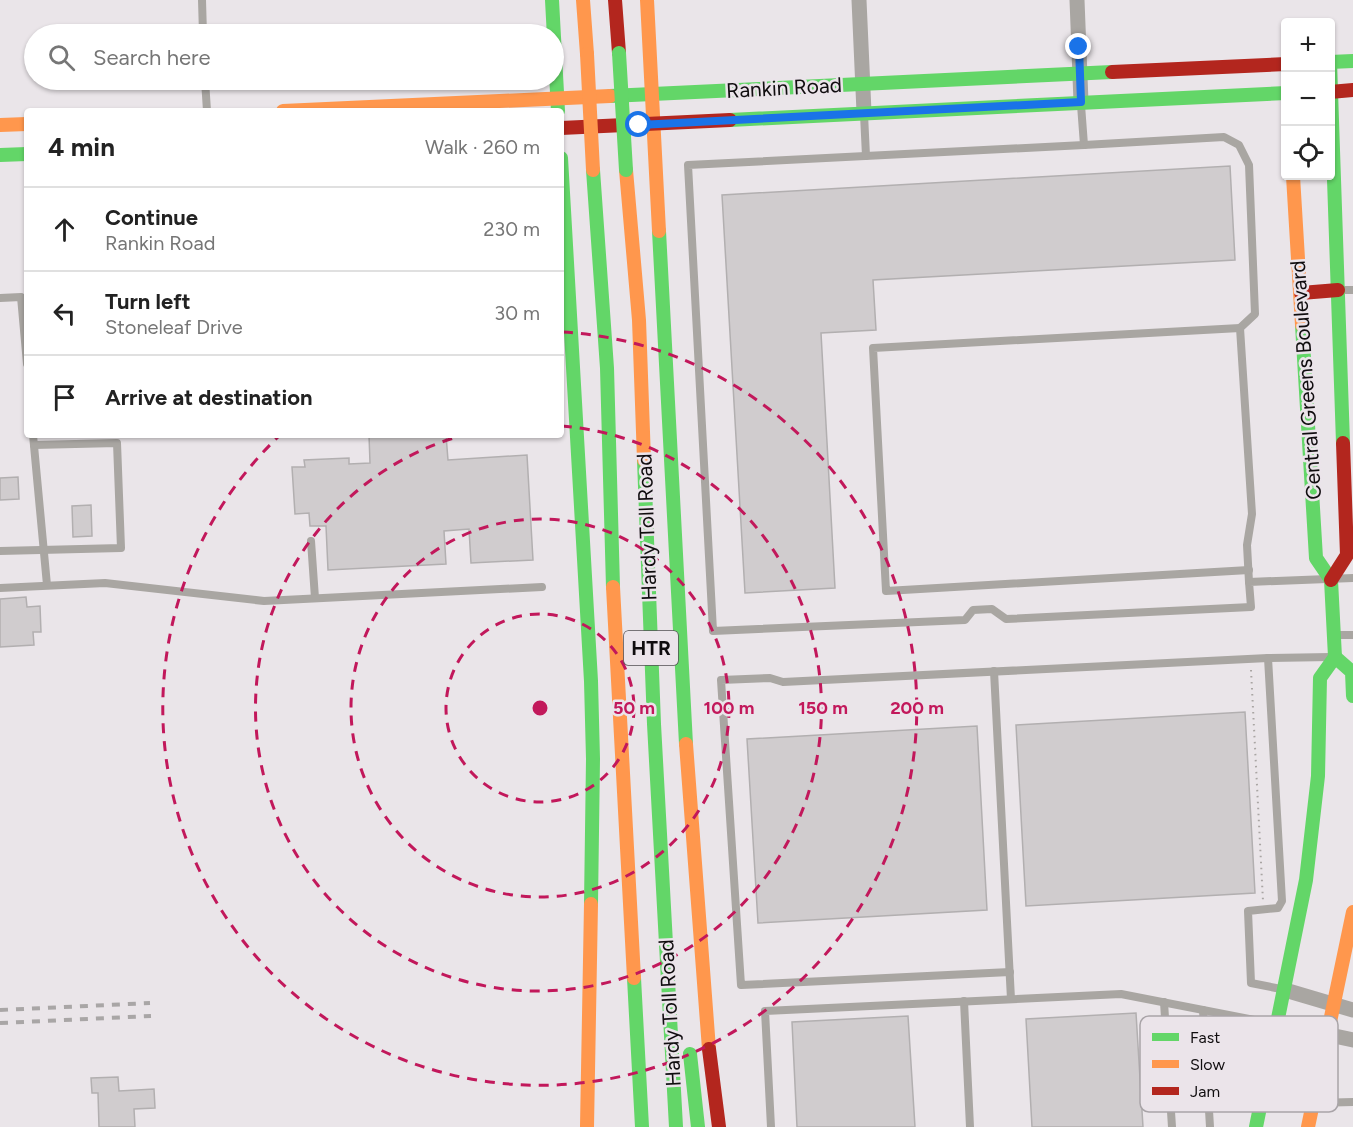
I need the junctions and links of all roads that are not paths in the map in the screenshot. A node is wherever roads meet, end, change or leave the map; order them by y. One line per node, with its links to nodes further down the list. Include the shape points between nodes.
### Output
1 (202, 0): 8 (lane)
2 (552, 0): 9 (main road)
3 (584, 0): 55 (main road, Hardy Toll Road / HTR, bridge, via 607,368)
4 (615, 0): 62 (main road, Hardy Toll Road / HTR, bridge, via 639,332)
5 (647, 0): 19 (main road)
6 (859, 0): 14 (street)
7 (1077, 0): 13 (street)
8 (203, 24)
9 (553, 24)
10 (1353, 61): 11 (main road)
11 (1335, 62)
12 (1281, 64): 13 (main road, Rankin Road)
13 (1080, 73): 14 (main road, Rankin Road); 20 (street)
14 (862, 84): 19 (main road, Rankin Road); 24 (street)
15 (206, 90): 22 (lane)
16 (1353, 90): 17 (main road)
17 (1335, 92)
18 (1281, 93): 20 (main road, Rankin Road)
19 (652, 94): 21 (main road, Rankin Road); 27 (main road)
20 (1081, 102): 24 (main road, Rankin Road); 30 (lane)
21 (558, 104): 23 (main road, Rankin Road)
22 (207, 108)
23 (401, 108)
24 (864, 112): 27 (main road, Rankin Road); 33 (lane)
25 (24, 124): 26 (main road)
26 (0, 125)
27 (654, 125): 29 (main road, Rankin Road); 92 (main road, via 684,712 709,1047)
28 (1332, 126): 36 (main road, Central Greens Boulevard)
29 (564, 128)
30 (1084, 145): 33 (lane); 40 (lane, via 1224,137 1239,145 1249,165 1255,314)
31 (24, 154): 32 (main road)
32 (0, 155)
33 (866, 156): 50 (lane, via 688,165 713,631 965,620 973,610 992,609 1006,619 1251,607)
34 (1293, 180): 38 (main road, Central Greens Boulevard)
35 (564, 210): 88 (main road, via 593,759)
36 (1338, 290): 37 (lane); 38 (main road); 49 (main road, Central Greens Boulevard, via 1347,555)
37 (1353, 290)
38 (1301, 293): 49 (main road, Central Greens Boulevard, via 1316,558)
39 (0, 298): 41 (lane, via 21,297)
40 (1240, 328): 47 (lane, via 1252,514 1247,545); 47 (lane, via 873,348 886,591)
41 (24, 330)
42 (33, 438): 43 (lane)
43 (34, 445): 45 (lane); 45 (lane, via 117,443 121,548)
44 (311, 541): 54 (lane)
45 (46, 548): 46 (lane); 51 (lane)
46 (0, 551)
47 (1249, 570): 50 (lane)
48 (1353, 578): 49 (lane)
49 (1331, 580): 50 (lane); 57 (main road, Central Greens Boulevard)
50 (1249, 582)
51 (47, 585): 53 (lane); 54 (lane, via 128,585 264,601)
52 (542, 587): 54 (lane)
53 (0, 588)
54 (315, 598)
55 (614, 616): 63 (main road); 89 (main road, Hardy Toll Road / HTR)
56 (1353, 634): 57 (lane)
57 (1334, 635): 59 (main road, Central Greens Boulevard)
58 (1268, 657): 59 (lane); 60 (lane); 67 (lane, via 1282,901 1278,908 1248,910 1251,983)
59 (1335, 657): 61 (main road, via 1352,672); 67 (main road, via 1320,678 1318,776 1305,880)
60 (994, 672): 66 (lane); 66 (lane, via 783,682 770,678 721,680 741,985)
61 (1353, 696)
62 (654, 724): 64 (main road); 90 (main road, Hardy Toll Road / HTR)
63 (610, 795)
64 (676, 855)
65 (1353, 912): 71 (main road)
66 (1010, 972): 68 (lane)
67 (1285, 990): 71 (street); 77 (main road)
68 (1011, 999): 69 (lane); 70 (lane, via 1121,994)
69 (964, 1001): 93 (lane, via 765,1011); 94 (lane)
70 (1164, 1002): 72 (lane); 74 (lane)
71 (1334, 1004): 73 (street); 78 (main road)
72 (1203, 1010): 75 (lane); 76 (lane)
73 (1353, 1010)
74 (1165, 1016)
75 (1203, 1016)
76 (1235, 1016)
77 (1280, 1016)
78 (1331, 1016)
79 (688, 1035): 91 (main road)
80 (1338, 1037): 81 (street)
81 (1353, 1040)
82 (1353, 1102): 83 (lane)
83 (1338, 1103)
84 (1171, 1112): 95 (lane)
85 (1209, 1112): 96 (lane)
86 (1259, 1112): 97 (main road)
87 (1311, 1112): 98 (main road)
88 (587, 1127)
89 (642, 1127)
90 (676, 1127)
91 (698, 1127)
92 (719, 1127)
93 (771, 1127)
94 (970, 1127)
95 (1172, 1127)
96 (1210, 1127)
97 (1256, 1127)
98 (1308, 1127)

